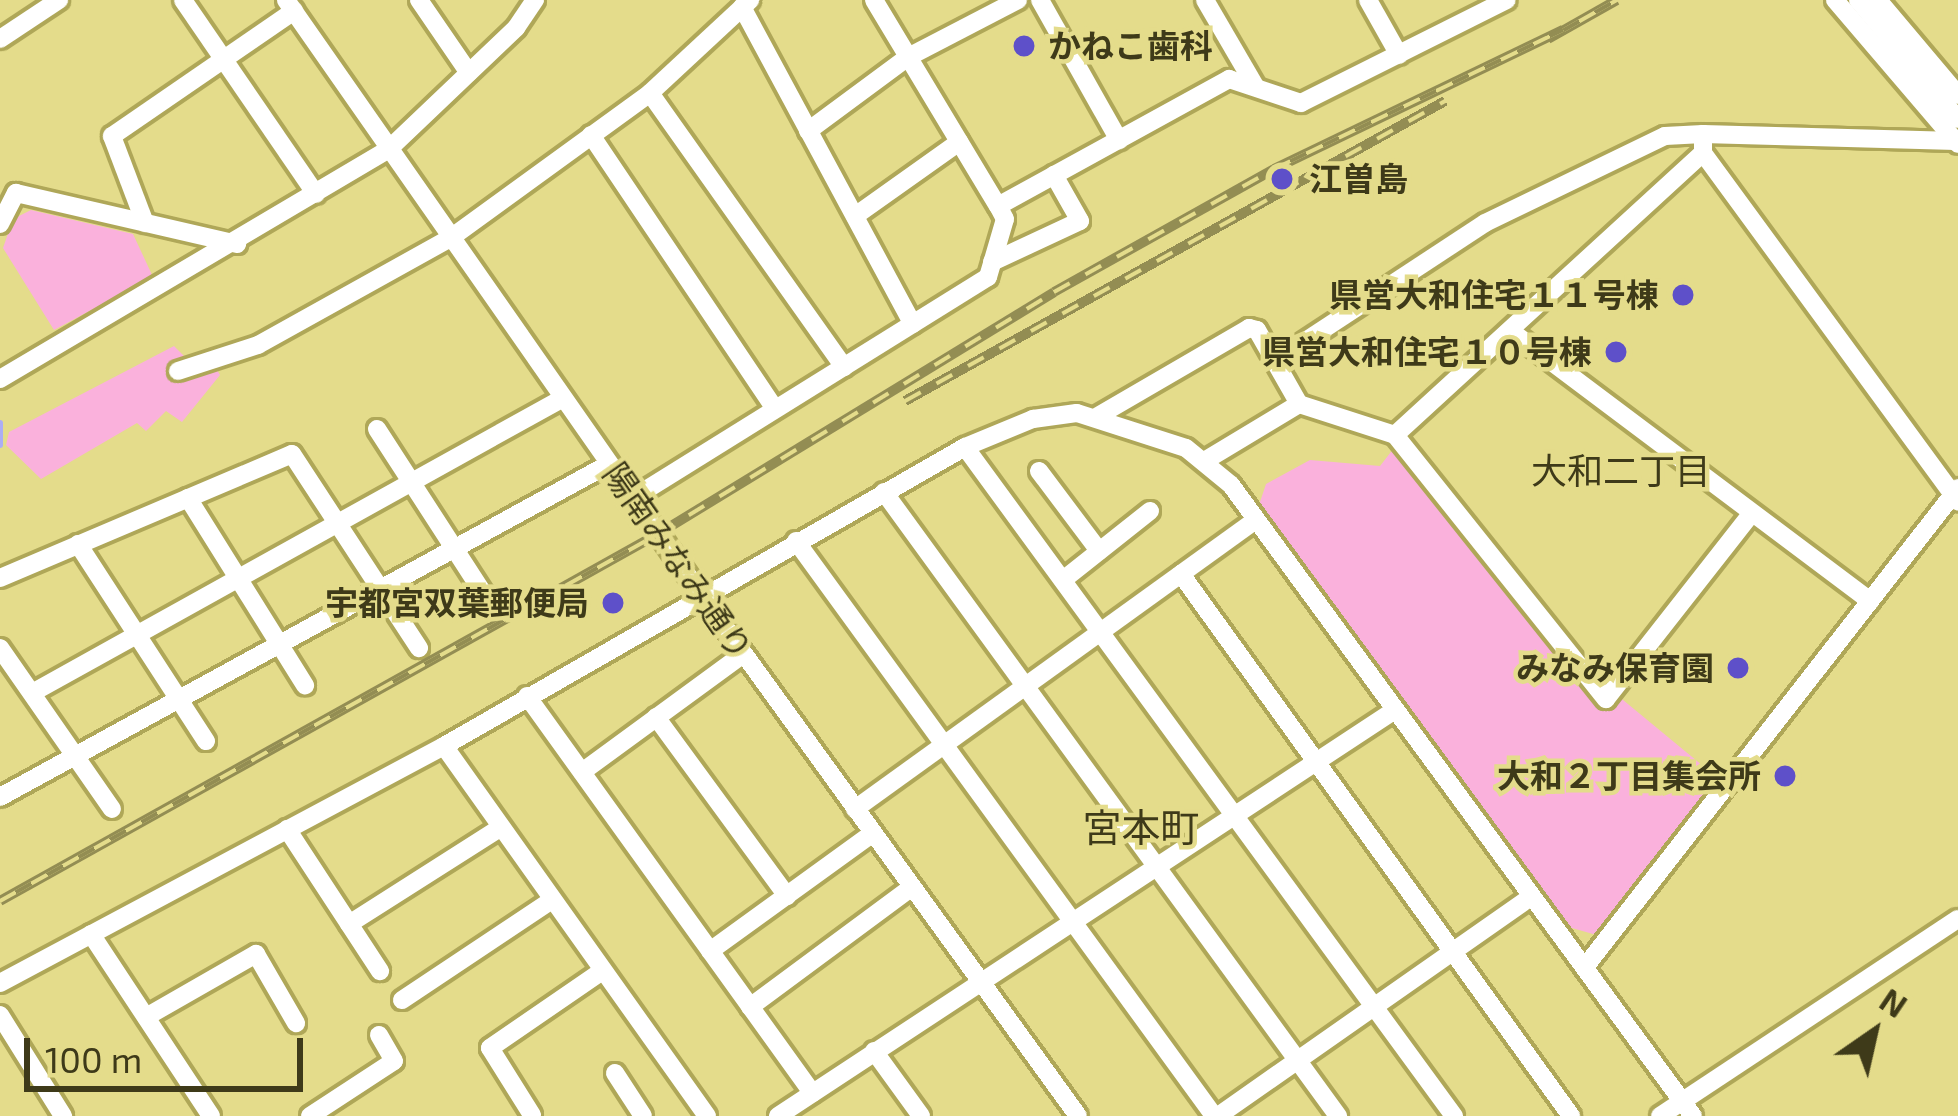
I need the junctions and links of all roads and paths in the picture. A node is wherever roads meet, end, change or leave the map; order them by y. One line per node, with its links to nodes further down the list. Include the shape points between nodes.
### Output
1 (58, 0): 16 (street)
2 (183, 0): 18 (street)
3 (419, 0): 20 (street)
4 (536, 0): 20 (street)
5 (874, 0): 19 (street)
6 (1018, 0): 19 (street)
7 (1040, 0): 27 (street)
8 (1205, 0): 21 (street)
9 (1368, 0): 17 (street)
10 (1507, 0): 17 (street)
11 (1835, 0): 29 (street)
12 (1858, 0): 24 (street)
13 (1878, 0): 23 (street)
14 (746, 4): 22 (street); 25 (street)
15 (290, 6): 18 (street); 31 (street, 陽南みなみ通り)
16 (0, 38)
17 (1399, 55): 21 (street, via 1301,103)
18 (223, 58): 33 (street); 36 (street, via 112,136)
19 (908, 58): 25 (street); 28 (street)
20 (469, 73): 31 (street)
21 (1255, 86): 27 (street, via 1229,79)
22 (650, 92): 26 (street); 44 (street)
23 (1958, 95)
24 (1958, 119)
25 (808, 131): 35 (street)
26 (592, 135): 38 (street); 49 (street)
27 (1119, 140): 32 (street)
28 (959, 142): 34 (street); 35 (street)
29 (1957, 142): 30 (street)
30 (1703, 144): 42 (street); 43 (street, via 1665,136 1485,223); 59 (street)
31 (390, 148): 33 (street); 38 (street, 陽南みなみ通り)
32 (1054, 175): 34 (street); 40 (street, via 1080,221)
33 (316, 194): 39 (street)
34 (998, 206): 40 (street, via 1005,219)
35 (855, 216): 41 (street)
36 (145, 223): 37 (street, via 16,193); 39 (street)
37 (0, 224)
38 (452, 237): 45 (street, via 258,345); 47 (street, 陽南みなみ通り)
39 (237, 244): 46 (street)
40 (992, 262): 41 (street, via 988,277)
41 (913, 324): 44 (street)
42 (1512, 332): 52 (street); 63 (street)
43 (1275, 361): 48 (street); 50 (street, via 1249,328)
44 (844, 368): 49 (street)
45 (178, 371)
46 (0, 379)
47 (563, 398): 55 (street, 陽南みなみ通り); 57 (street)
48 (1299, 404): 52 (street); 54 (street, via 1255,423)
49 (776, 409): 61 (street)
50 (1098, 416): 53 (street, via 1055,413); 54 (street)
51 (377, 429): 57 (street)
52 (1394, 435): 63 (street, via 1606,700)
53 (965, 447): 58 (street); 73 (street)
54 (1206, 460): 64 (street)
55 (609, 464): 61 (street, 陽南みなみ通り); 68 (street)
56 (1039, 471): 69 (street)
57 (413, 481): 65 (street); 68 (street)
58 (884, 492): 66 (street); 85 (street)
59 (1956, 495): 76 (street)
60 (188, 498): 65 (street, via 292,454); 67 (street); 72 (street)
61 (633, 498): 75 (street, 陽南みなみ通り)
62 (1150, 511): 69 (street)
63 (1751, 513): 76 (street)
64 (1256, 520): 70 (street); 89 (street)
65 (338, 523): 72 (street); 74 (street)
66 (796, 541): 75 (street); 93 (street)
67 (78, 544): 71 (street); 79 (street)
68 (457, 548): 74 (street); 77 (street)
69 (1099, 550): 73 (street)
70 (1181, 574): 78 (street); 95 (street)
71 (0, 578)
72 (236, 579): 79 (street); 80 (street)
73 (1063, 580): 78 (street)
74 (380, 590): 80 (street); 82 (street)
75 (700, 593): 83 (street, 陽南みなみ通り); 87 (street)
76 (1870, 601): 115 (street)
77 (492, 607)
78 (1101, 631): 85 (street); 100 (street)
79 (136, 635): 86 (street); 88 (street)
80 (279, 645): 84 (street); 88 (street)
81 (0, 648): 86 (street)
82 (418, 648)
83 (743, 654): 90 (street); 98 (street, 陽南みなみ通り)
84 (305, 686)
85 (1025, 686): 93 (street); 104 (street)
86 (32, 693): 94 (street)
87 (527, 696): 92 (street); 96 (street)
88 (180, 699): 91 (street); 94 (street)
89 (1395, 710): 95 (street); 107 (street)
90 (656, 718): 96 (street); 106 (street)
91 (206, 741)
92 (444, 746): 101 (street); 102 (street)
93 (942, 746): 98 (street); 109 (street)
94 (75, 756): 97 (street); 99 (street)
95 (1313, 764): 100 (street); 114 (street)
96 (582, 772): 113 (street)
97 (0, 797)
98 (855, 808): 103 (street, 陽南みなみ通り)
99 (112, 809)
100 (1236, 815): 104 (street); 122 (street)
101 (501, 827): 108 (street); 111 (street)
102 (287, 830): 111 (street); 112 (street)
103 (873, 833): 105 (street, 陽南みなみ通り); 106 (street)
104 (1157, 866): 109 (street); 128 (street)
105 (912, 887): 118 (street, 陽南みなみ通り); 121 (street)
106 (787, 896): 113 (street)
107 (1532, 896): 114 (street); 115 (street)
108 (553, 900): 117 (street); 120 (street)
109 (1075, 919): 118 (street); 141 (street)
110 (1958, 919): 131 (street)
111 (349, 924): 116 (street)
112 (92, 934): 119 (street); 124 (street)
113 (710, 951): 121 (street)
114 (1453, 952): 122 (street); 144 (street)
115 (1585, 967): 131 (street)
116 (380, 971)
117 (602, 971): 133 (street, via 490,1048); 138 (street)
118 (980, 980): 127 (street); 140 (street, 陽南みなみ通り)
119 (0, 983)
120 (402, 1000)
121 (750, 1007): 130 (street)
122 (1375, 1007): 128 (street); 143 (street)
123 (0, 1015): 134 (street)
124 (146, 1017): 125 (street, via 256,954); 135 (street)
125 (296, 1023)
126 (379, 1036): 136 (street, via 394,1061)
127 (874, 1051): 130 (street); 139 (street)
128 (1298, 1060): 141 (street); 142 (street)
129 (615, 1073): 137 (street)
130 (812, 1093): 132 (street)
131 (1688, 1109): 145 (street)
132 (786, 1114)
133 (532, 1115)
134 (63, 1116)
135 (211, 1116)
136 (310, 1116)
137 (643, 1116)
138 (707, 1116)
139 (921, 1116)
140 (1078, 1116)
141 (1216, 1116)
142 (1338, 1116)
143 (1454, 1116)
144 (1571, 1116)
145 (1660, 1116)

